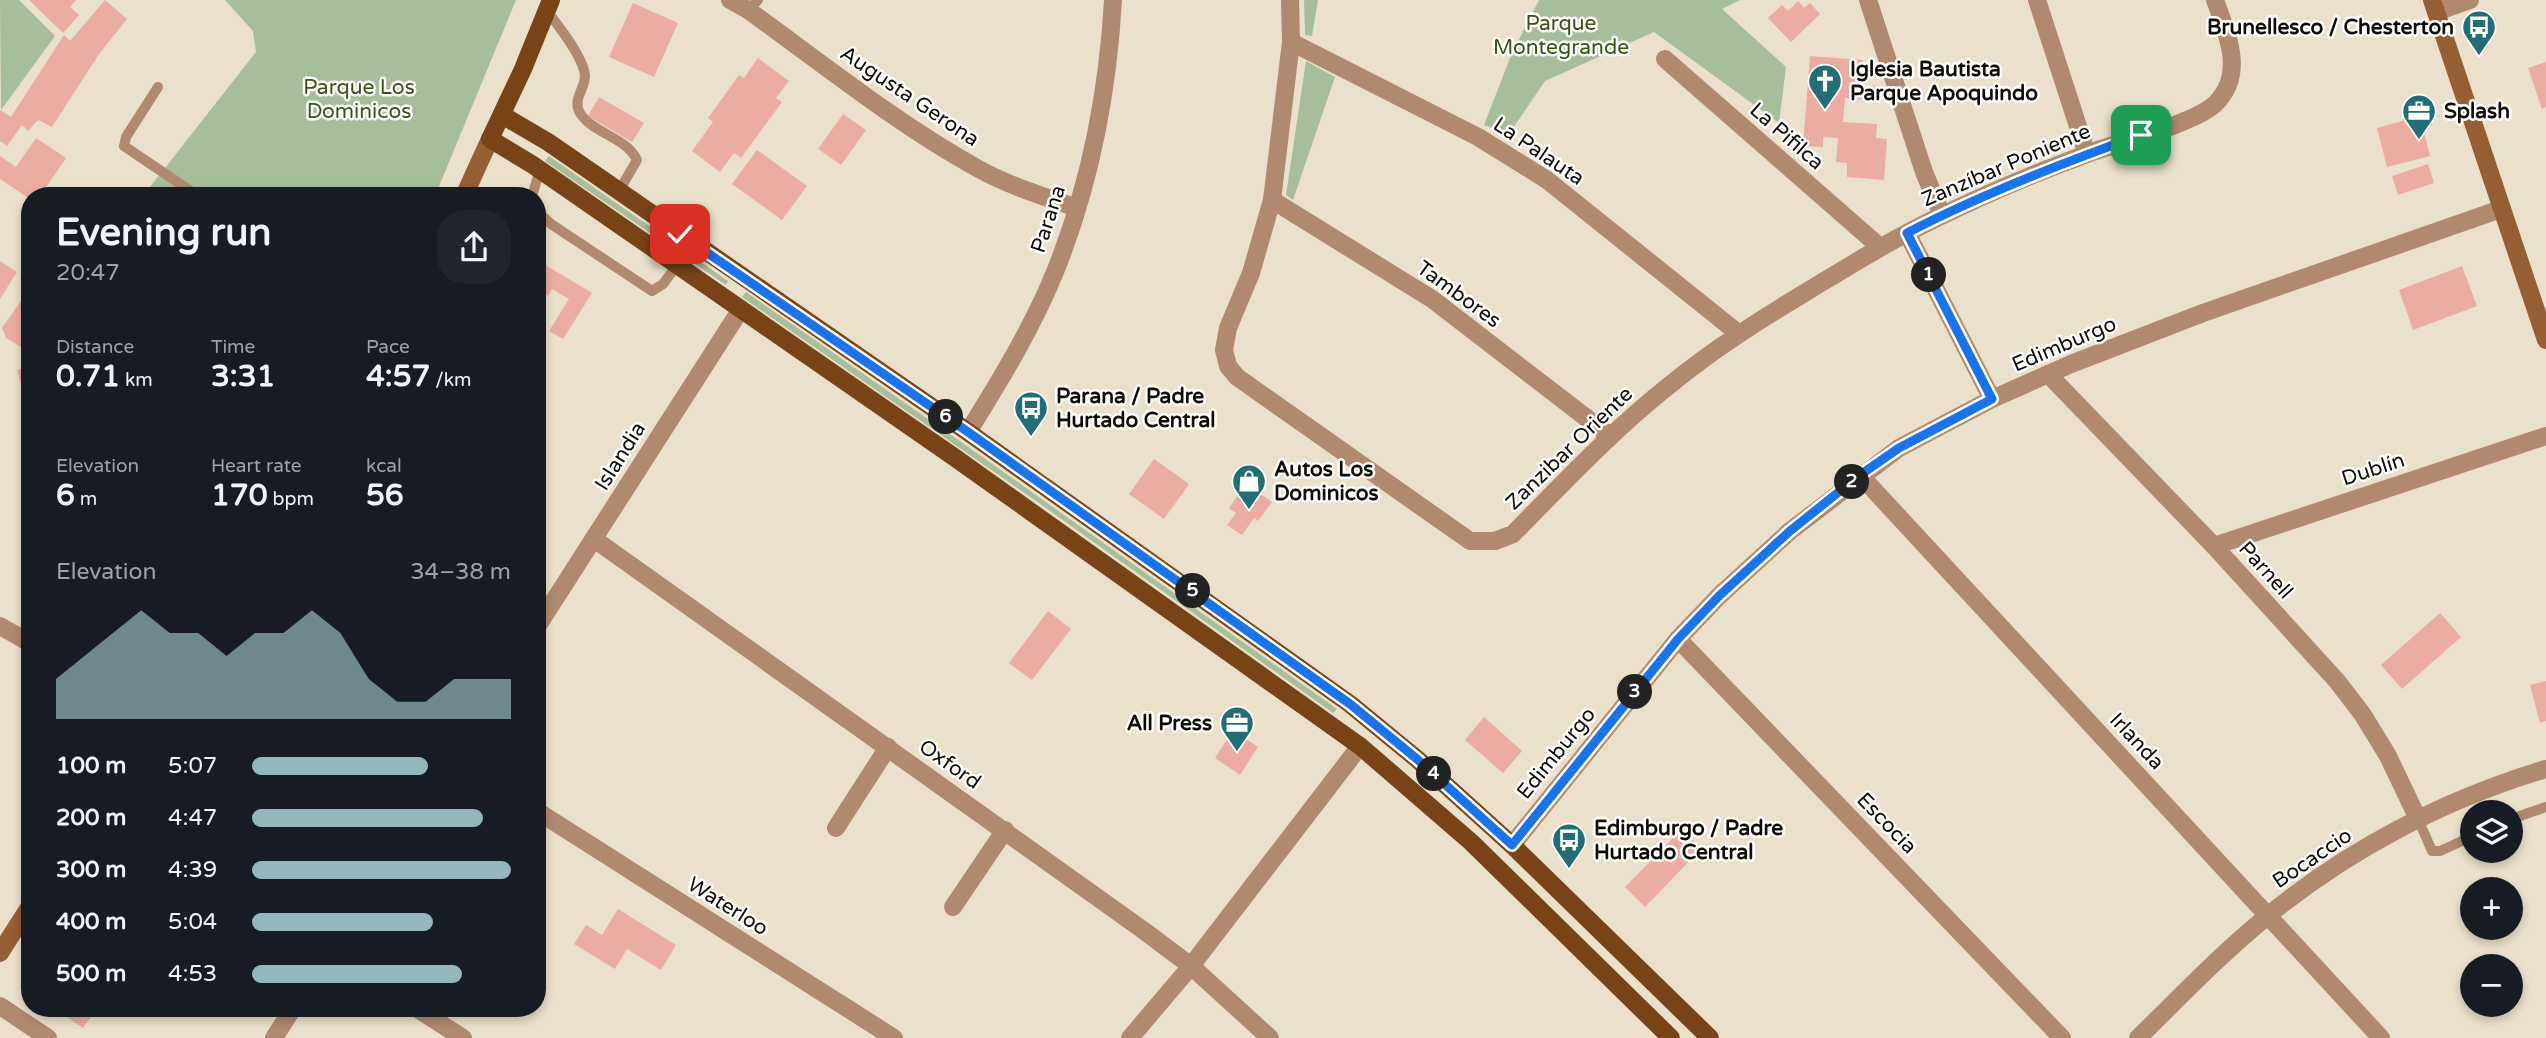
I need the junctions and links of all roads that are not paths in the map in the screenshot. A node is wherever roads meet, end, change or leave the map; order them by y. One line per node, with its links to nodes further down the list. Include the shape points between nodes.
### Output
1 (730, 0): 9 (street, Augusta Gerona)
2 (1113, 0): 23 (street, Parana, via 1100,112)
3 (1290, 0): 11 (street, Zanzibar Oriente)
4 (1868, 0): 25 (street)
5 (2037, 0): 16 (street)
6 (2215, 0): 16 (street, Zanzíbar Poniente, via 2233,56 2230,80 2220,99 2196,116)
7 (2470, 0): 10 (street)
8 (549, 4): 14 (main road); 21 (lane, via 585,75 577,103 580,114 633,150 638,160)
9 (753, 5): 23 (street, Augusta Gerona, via 919,134 1013,186)
10 (2434, 6): 24 (main road)
11 (1291, 42): 22 (street, Zanzibar Oriente); 31 (street, La Palauta, via 1478,137 1547,180)
12 (1665, 59): 28 (street, La Pifilca)
13 (158, 87): 18 (lane, via 124,146)
14 (502, 115): 15 (main road); 21 (main road)
15 (490, 139): 17 (main road); 19 (main road)
16 (2087, 154): 25 (street, Zanzíbar Poniente)
17 (540, 170): 20 (lane); 29 (main road)
18 (185, 187)
19 (468, 187)
20 (535, 187)
21 (619, 191): 35 (main road)
22 (1272, 200): 36 (street, Tambores, via 1432,299); 36 (street, Zanzibar Oriente, via 1251,273 1228,328 1224,350 1228,366 1365,468 1470,541 1495,541 1513,534)
23 (1077, 208): 35 (street, Parana, via 1035,315)
24 (2501, 209): 32 (main road); 33 (street, Edimburgo, via 2203,313)
25 (1942, 215): 27 (street, Zanzíbar Poniente)
26 (546, 219): 29 (lane, via 652,291 663,285)
27 (1907, 233): 28 (street, Zanzibar Oriente); 34 (street)
28 (1880, 247): 31 (street, Zanzibar Oriente)
29 (677, 265): 30 (main road)
30 (741, 309): 39 (street, Islandia); 45 (main road)
31 (1738, 333): 36 (street, Zanzibar Oriente)
32 (2546, 338)
33 (2049, 374): 34 (street, Edimburgo); 40 (street, Parnell)
34 (1992, 399): 38 (street, Edimburgo, via 1899,448)
35 (968, 432): 55 (main road, via 1350,704)
36 (1610, 436)
37 (2546, 436): 40 (street, Dublín)
38 (1860, 475): 44 (street, Edimburgo, via 1790,531); 57 (street, Irlanda)
39 (594, 539): 41 (street, Islandia); 46 (street, Oxford)
40 (2214, 547): 51 (street, Parnell, via 2363,715)
41 (546, 613)
42 (0, 626): 43 (street)
43 (21, 638)
44 (1678, 639): 55 (street, Edimburgo); 72 (street, Escocia)
45 (1360, 746): 60 (street); 70 (main road, via 1471,842)
46 (888, 747): 52 (street); 53 (street, Oxford)
47 (2546, 769): 51 (street, Bocaccio)
48 (2546, 807): 49 (lane)
49 (2523, 815)
50 (546, 817): 67 (street, Waterloo)
51 (2418, 820): 54 (lane, via 2432,850); 57 (street, Bocaccio, via 2345,861)
52 (835, 828)
53 (1005, 830): 56 (street); 60 (street, Oxford)
54 (2460, 842)
55 (1512, 845): 71 (main road)
56 (953, 907)
57 (2267, 916): 73 (street, Bocaccio); 74 (street, Irlanda)
58 (21, 920): 59 (main road)
59 (0, 953)
60 (1191, 966): 68 (street); 69 (street, Oxford)
61 (0, 1006): 64 (street)
62 (287, 1017): 65 (street)
63 (430, 1017): 66 (street)
64 (48, 1038)
65 (274, 1038)
66 (463, 1038)
67 (894, 1038)
68 (1130, 1038)
69 (1270, 1038)
70 (1671, 1038)
71 (1710, 1038)
72 (2062, 1038)
73 (2137, 1038)
74 (2381, 1038)

